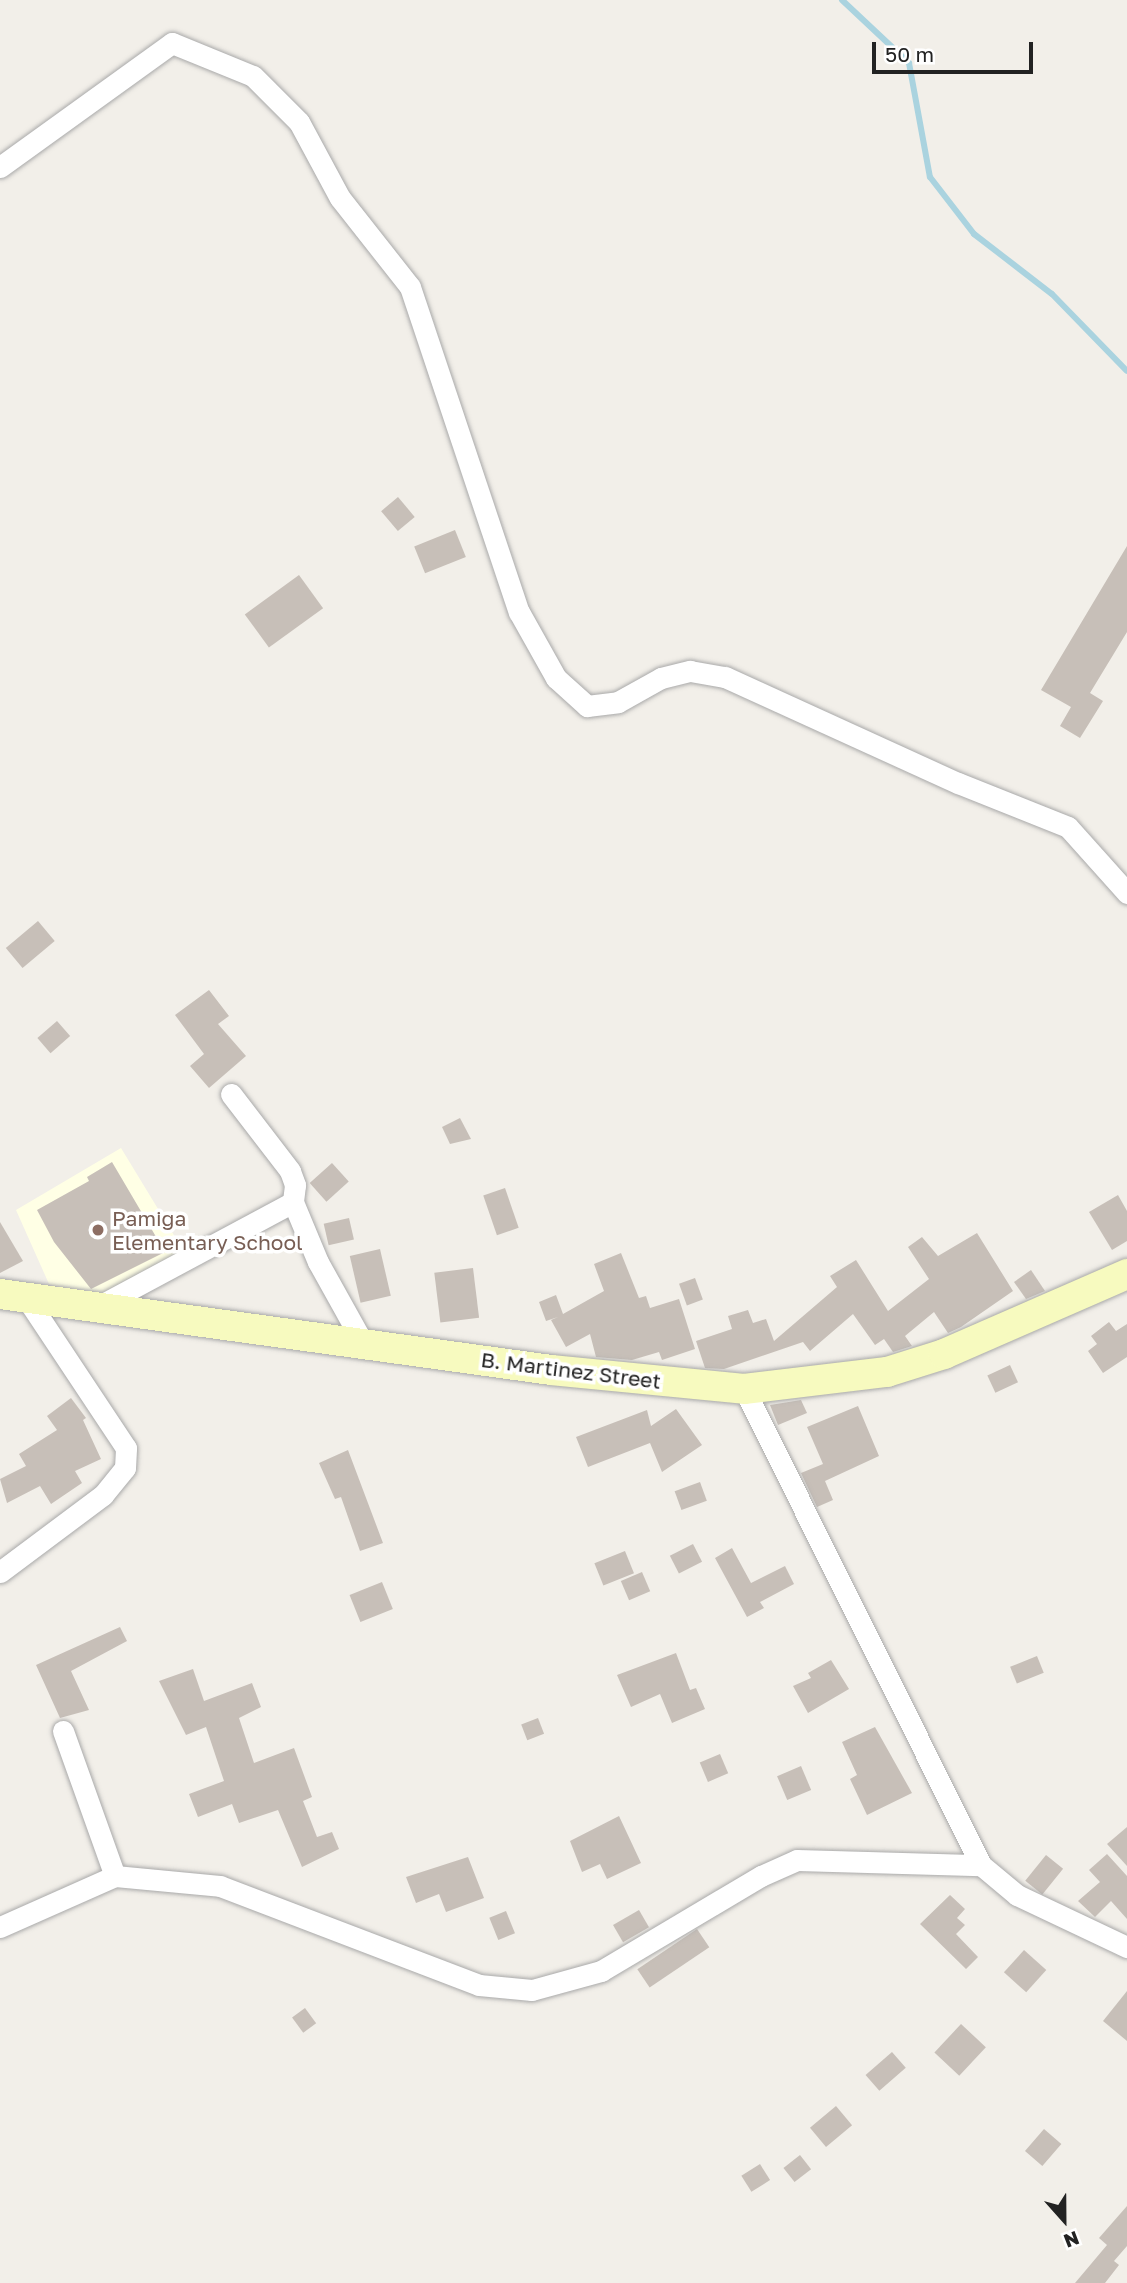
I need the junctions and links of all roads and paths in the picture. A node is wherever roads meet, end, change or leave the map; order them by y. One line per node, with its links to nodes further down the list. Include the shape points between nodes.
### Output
1 (0, 167): 2 (street, via 172,43 253,76 299,122 340,198 410,287 519,612 556,678 587,706 618,702 661,678 690,671 725,677 958,783 1069,827)
2 (1127, 893)
3 (230, 1094): 4 (street, via 290,1171 295,1185)
4 (293, 1202): 7 (street); 8 (street, via 318,1262)
5 (1127, 1274): 9 (street, B. Martinez Street, via 944,1354 887,1372)
6 (12, 1295): 7 (street, B. Martinez Street); 10 (street, via 126,1448 125,1468 103,1495)
7 (101, 1305): 8 (street, B. Martinez Street, via 167,1320)
8 (363, 1343): 9 (street, B. Martinez Street, via 551,1370)
9 (744, 1389): 12 (street)
10 (0, 1572)
11 (63, 1731): 13 (street)
12 (981, 1865): 13 (street, via 797,1860 761,1876 601,1971 533,1990 479,1985 220,1886); 15 (street, via 1017,1895)
13 (116, 1876): 14 (street)
14 (0, 1927)
15 (1127, 1947)

